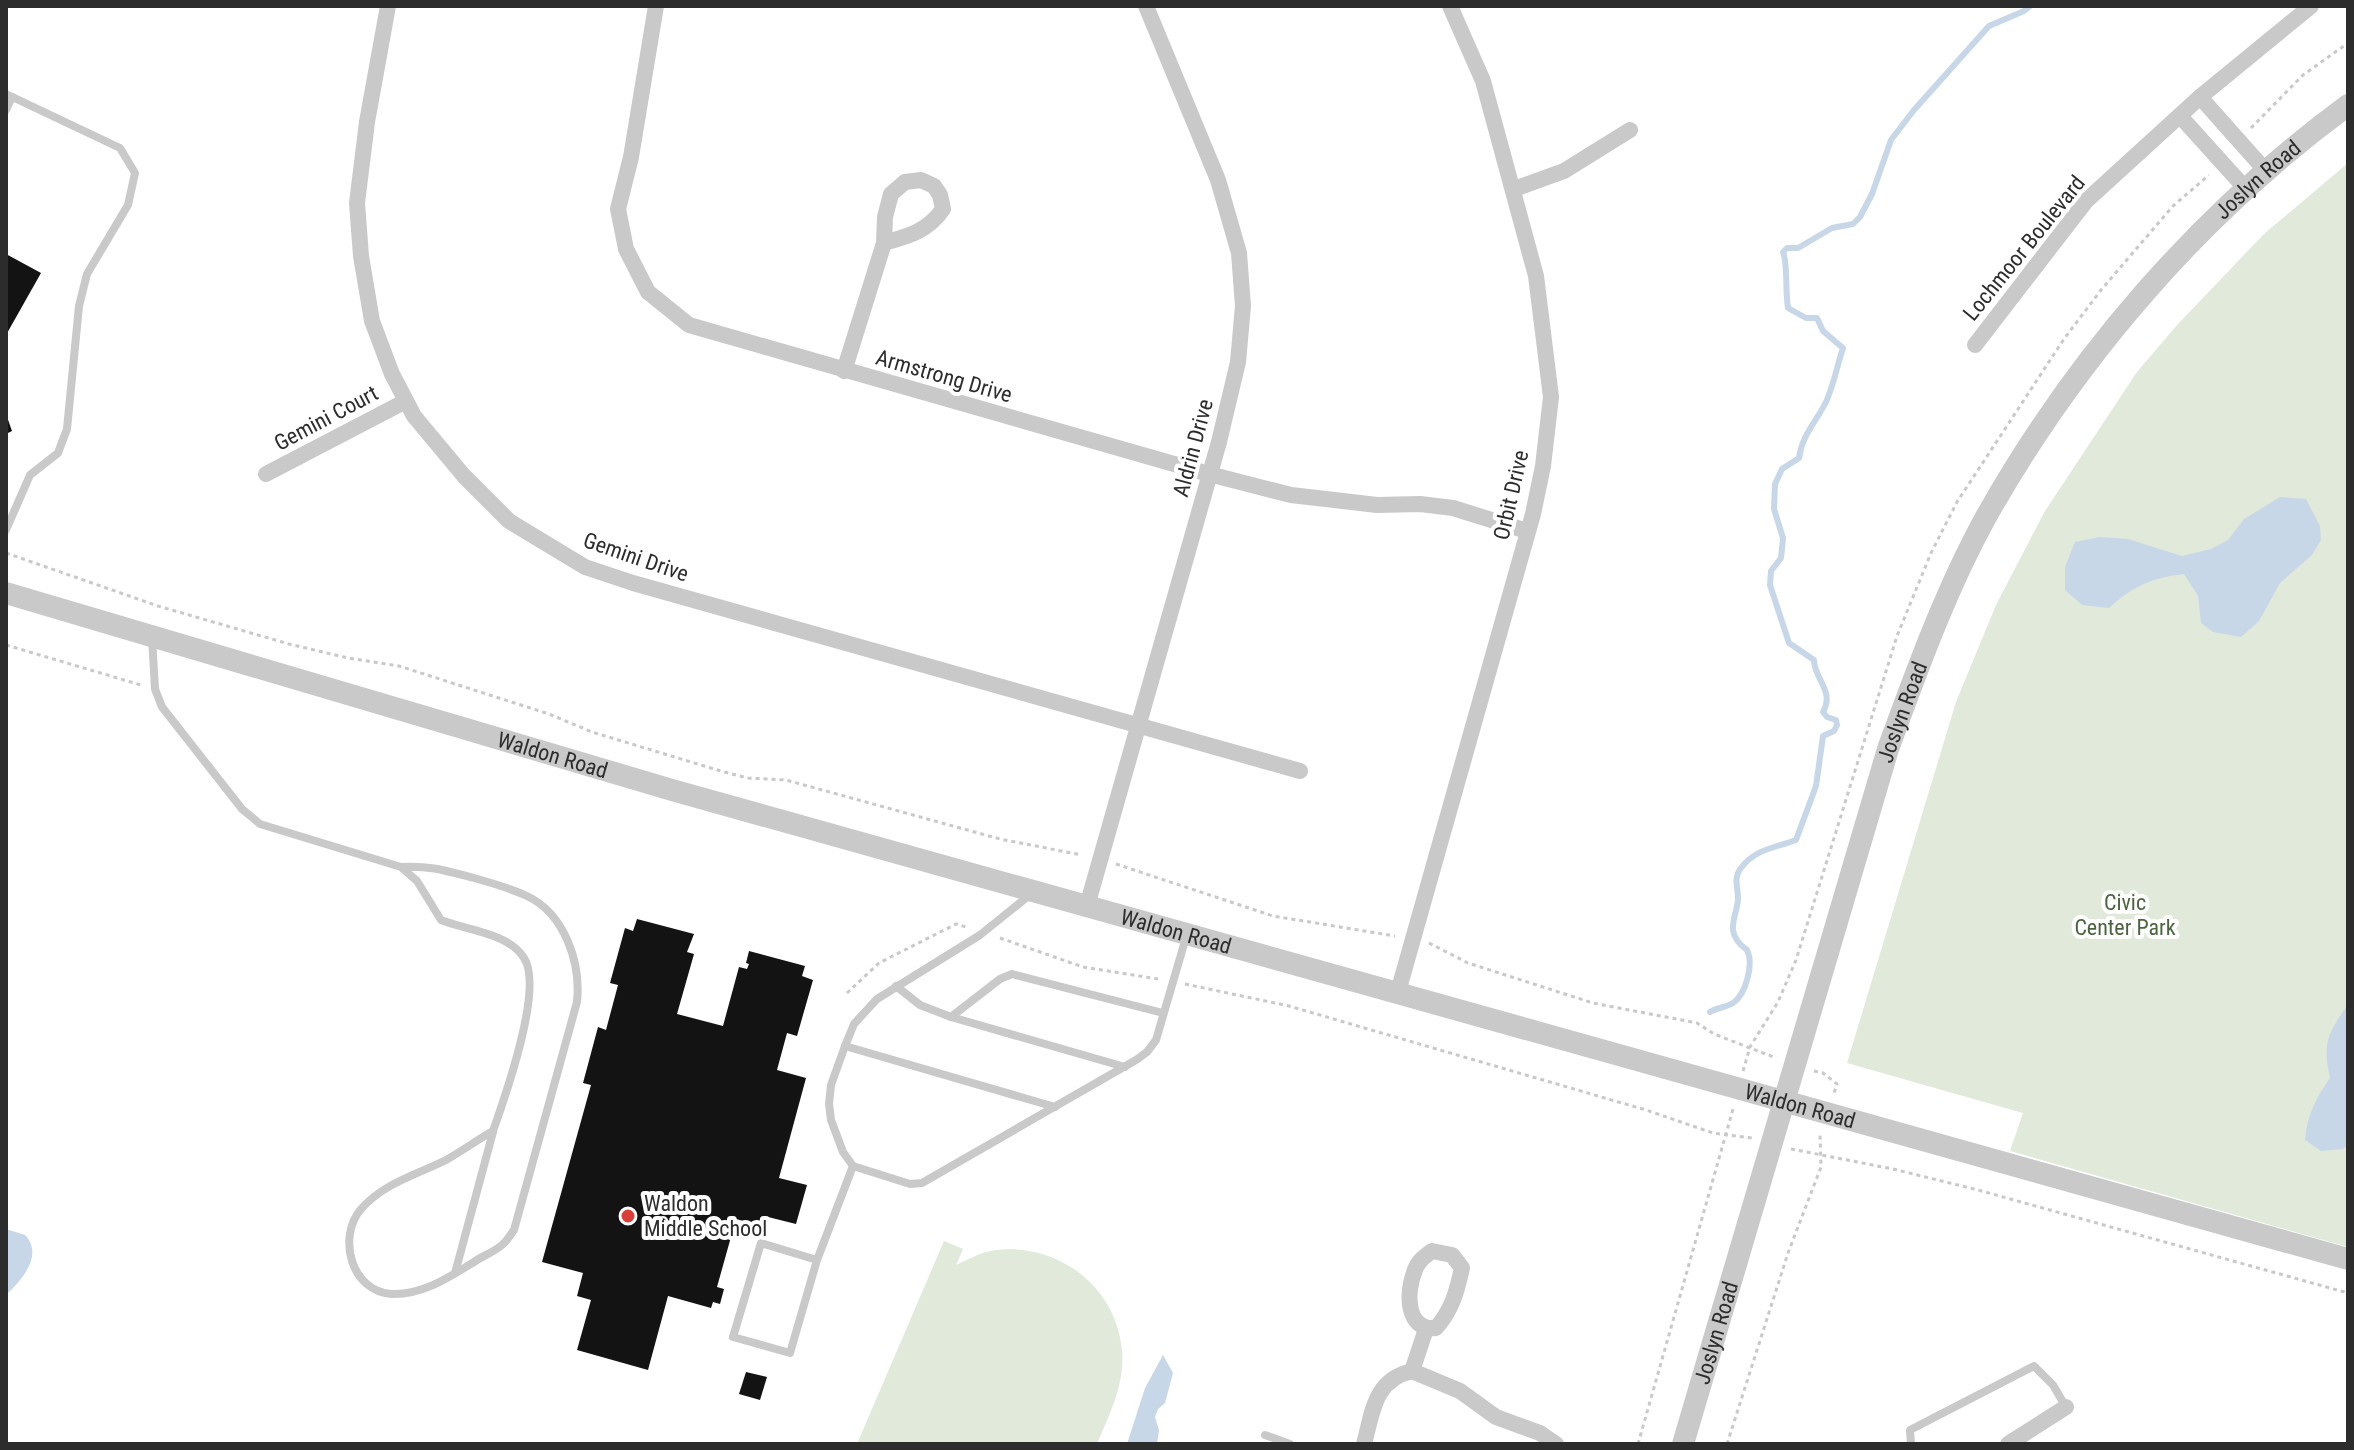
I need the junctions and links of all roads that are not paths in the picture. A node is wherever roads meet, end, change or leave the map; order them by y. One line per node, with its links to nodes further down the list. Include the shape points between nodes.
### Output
1 (388, 6): 18 (street, Gemini Drive, via 357,203 372,321)
2 (656, 6): 17 (street, Armstrong Drive, via 618,209 626,249 642,281 689,325)
3 (1146, 6): 20 (street, Aldrin Drive, via 1218,180 1239,253 1243,306 1238,362)
4 (1450, 6): 14 (street, Orbit Drive, via 1483,81)
5 (2311, 6): 7 (street, Lochmoor Boulevard)
6 (9, 96): 9 (lane); 21 (lane, via 120,148 135,173 128,205 87,274 67,429 58,453 30,475)
7 (2200, 97): 10 (street, Lochmoor Boulevard); 12 (street)
8 (2348, 105): 12 (street, Joslyn Road)
9 (6, 110)
10 (2180, 116): 13 (street); 16 (street, Lochmoor Boulevard, via 2086,201)
11 (1630, 130): 14 (street, via 1564,171)
12 (2265, 170): 13 (street, Joslyn Road)
13 (2245, 188): 37 (street, Joslyn Road, via 2121,321 2031,442 1986,518 1925,648 1888,749)
14 (1514, 189): 22 (street, Orbit Drive, via 1536,276 1551,397 1543,466)
15 (884, 243): 17 (street)
16 (1975, 345)
17 (844, 371): 20 (street, Armstrong Drive)
18 (406, 401): 19 (street, Gemini Court); 25 (street, Gemini Drive, via 464,476 509,521 585,567)
19 (266, 474)
20 (1209, 474): 22 (street, Armstrong Drive, via 1305,497 1453,508); 25 (street, Aldrin Drive)
21 (6, 530)
22 (1527, 531): 32 (street, Orbit Drive)
23 (6, 593): 24 (street, Waldon Road)
24 (152, 636): 27 (lane, via 155,689 162,707 242,809 260,824); 28 (street, Waldon Road)
25 (1138, 725): 26 (street, Gemini Drive); 29 (street, Aldrin Drive)
26 (1300, 771)
27 (401, 867): 39 (lane, via 417,881 441,920 498,938 524,957 529,971 527,1016); 43 (lane, via 425,866 530,897 564,934 579,982 514,1230 503,1245)
28 (1035, 891): 29 (street, Waldon Road); 31 (lane, via 983,932)
29 (1087, 906): 30 (street, Waldon Road)
30 (1187, 934): 32 (street, Waldon Road); 33 (lane)
31 (896, 986): 34 (lane, via 920,1005); 35 (lane, via 862,1014)
32 (1398, 992): 37 (street, Waldon Road)
33 (1163, 1013): 34 (lane, via 1012,974); 36 (lane, via 1156,1040)
34 (951, 1017): 36 (lane)
35 (845, 1046): 38 (lane); 40 (lane, via 829,1104 843,1152)
36 (1125, 1067): 38 (lane)
37 (1785, 1102): 41 (street, Waldon Road); 51 (street, Joslyn Road)
38 (1055, 1107): 40 (lane, via 922,1183)
39 (493, 1131): 43 (lane); 43 (lane, via 392,1184 360,1211 350,1227 352,1262 373,1288 406,1293)
40 (853, 1166): 42 (lane)
41 (2348, 1259)
42 (817, 1260): 42 (lane, via 790,1353 733,1337 761,1243)
43 (455, 1274)
44 (1426, 1329): 44 (street, via 1436,1328 1452,1306 1462,1268 1452,1255 1432,1251 1414,1270 1411,1315); 45 (street)
45 (1412, 1371): 49 (street, via 1383,1386); 50 (street)
46 (2066, 1407): 52 (lane, via 2034,1366 1910,1430); 53 (street)
47 (1265, 1435): 48 (lane)
48 (1290, 1444)
49 (1364, 1444)
50 (1556, 1444)
51 (1683, 1444)
52 (1911, 1444)
53 (2008, 1444)

